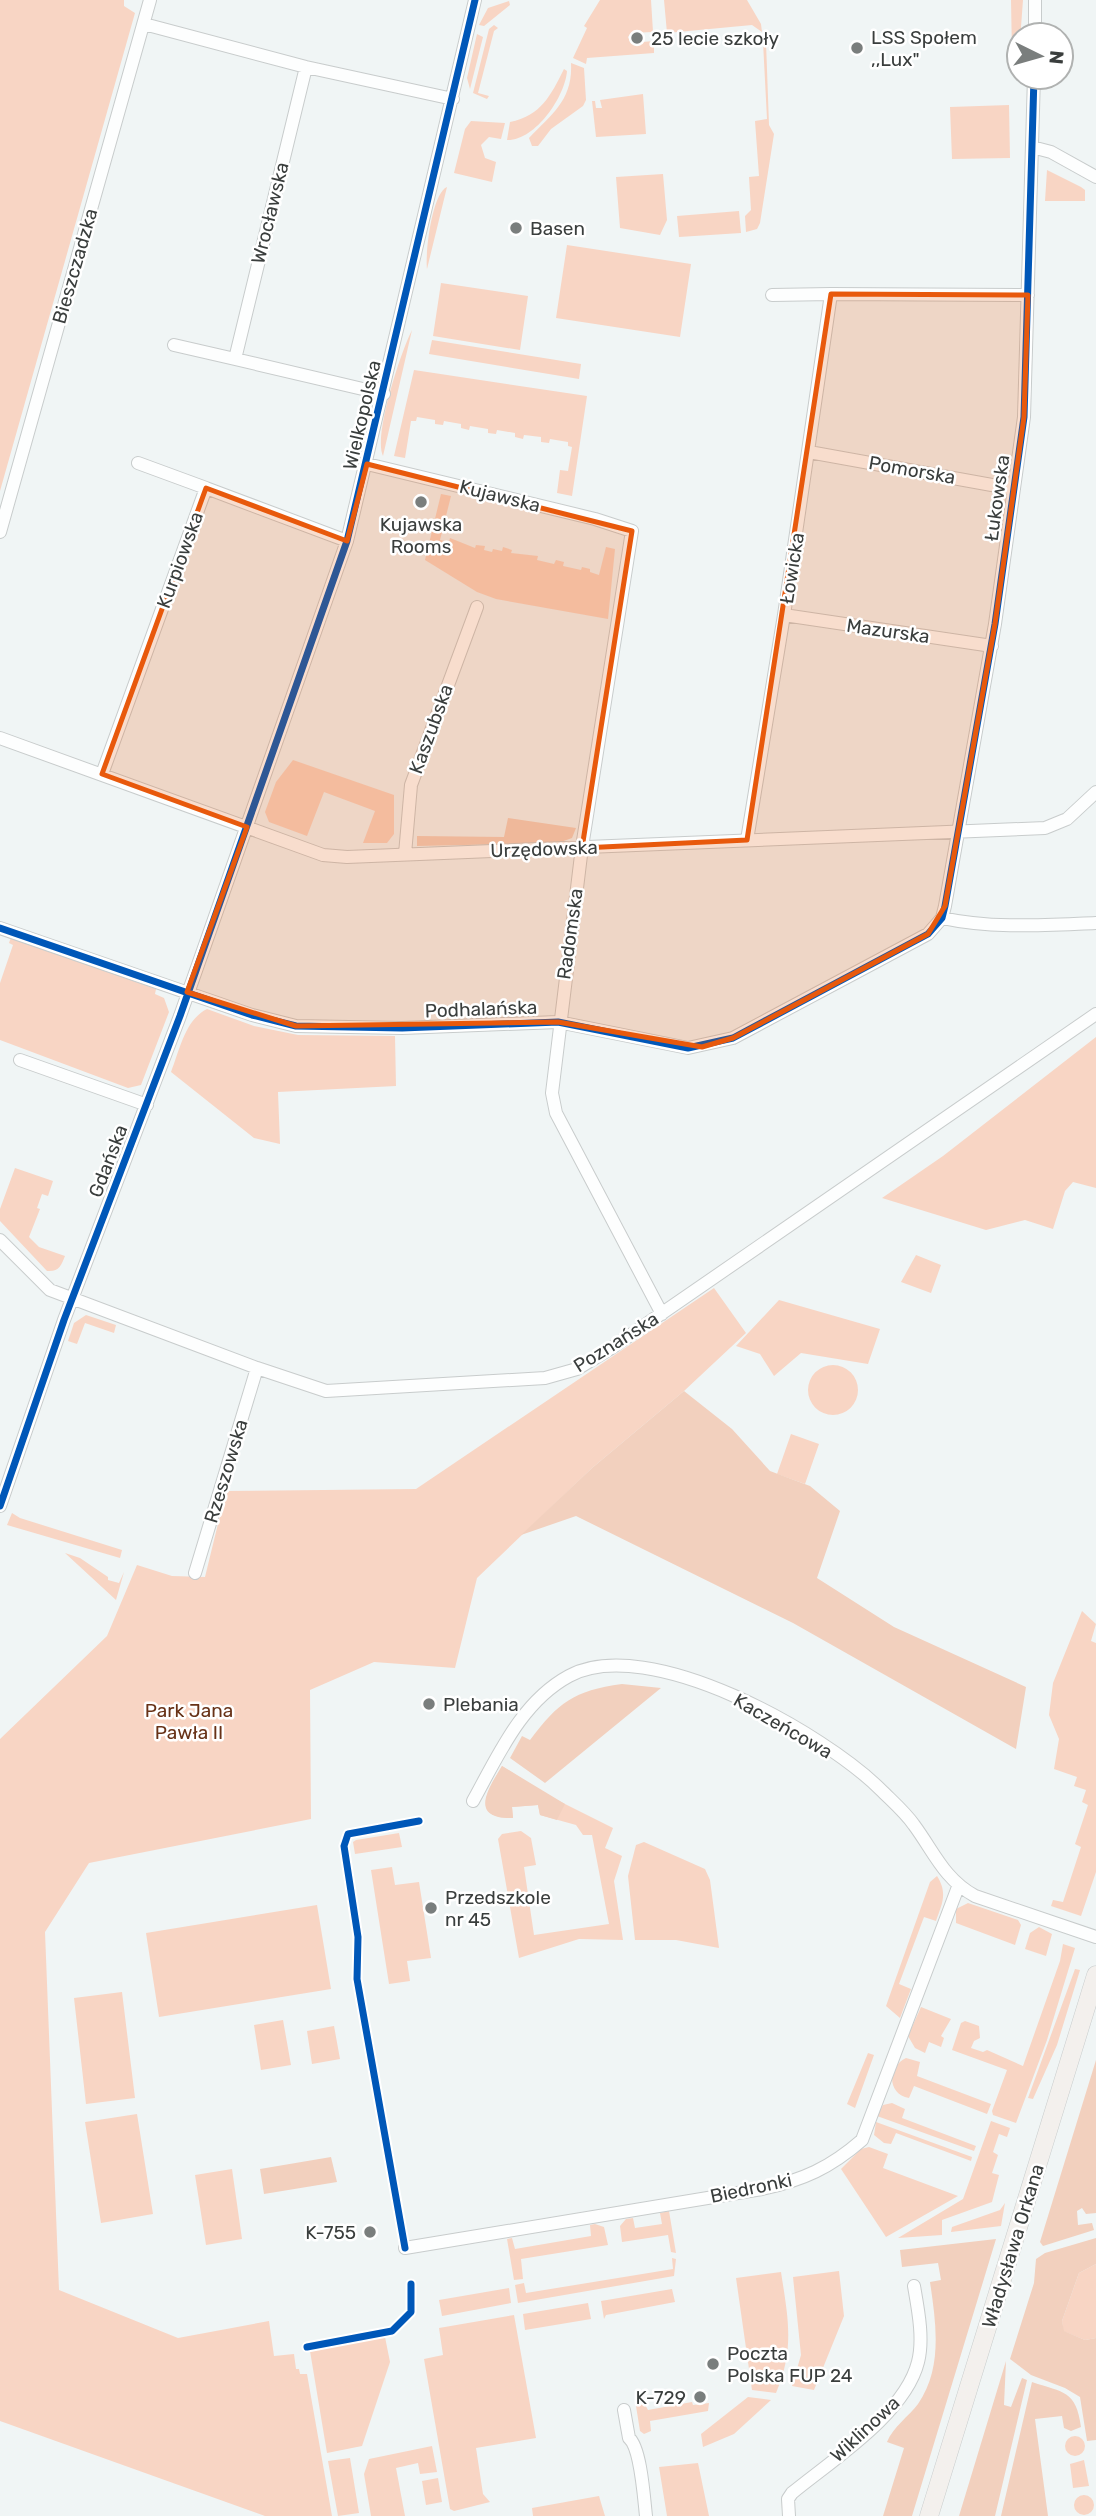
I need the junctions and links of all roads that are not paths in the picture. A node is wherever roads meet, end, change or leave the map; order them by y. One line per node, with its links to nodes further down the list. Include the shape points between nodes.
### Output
1 (150, 0): 5 (street, Bieszczadzka)
2 (475, 0): 8 (street, Wielkopolska)
3 (1035, 0): 4 (street)
4 (1035, 21)
5 (144, 24): 6 (street); 23 (street, Bieszczadzka)
6 (306, 67): 8 (street); 15 (street, Wrocławska)
7 (1034, 91): 9 (street, Łukowska)
8 (453, 99): 16 (street, Wielkopolska)
9 (1032, 147): 10 (street, via 1051,152); 13 (street, Łukowska)
10 (1096, 177)
11 (831, 294): 12 (street); 13 (street); 17 (street, Łowicka)
12 (772, 295)
13 (1028, 295): 21 (street, Łukowska, via 1024,417)
14 (174, 345): 15 (street)
15 (235, 359): 16 (street)
16 (384, 394): 19 (street, Wielkopolska)
17 (809, 452): 21 (street, Pomorska); 26 (street, Łowicka)
18 (138, 463): 20 (street)
19 (367, 464): 22 (street, Kujawska); 24 (street, Wielkopolska)
20 (206, 488): 24 (street, Kurpiowska); 29 (street, Kurpiowska)
21 (1014, 489): 27 (street, Łukowska)
22 (632, 531): 34 (street, Radomska)
23 (0, 532)
24 (347, 541): 31 (street, Wielkopolska)
25 (477, 607): 35 (street, Kaszubska, via 411,785)
26 (784, 615): 27 (street, Mazurska); 33 (street, Łowicka)
27 (992, 646): 32 (street, Łukowska)
28 (0, 738): 29 (street, Urzędowska)
29 (102, 774): 31 (street, Urzędowska)
30 (1096, 792): 32 (street, Urzędowska, via 1067,818 1045,828)
31 (247, 827): 35 (street, Urzędowska, via 323,855); 39 (street, Gdańska)
32 (957, 831): 33 (street, Urzędowska); 36 (street, Łukowska)
33 (747, 841): 34 (street, Urzędowska)
34 (582, 848): 35 (street, Urzędowska); 41 (street, Radomska)
35 (405, 854)
36 (942, 918): 37 (street, via 1020,925); 41 (street, Podhalańska, via 917,941 716,1044 688,1048)
37 (1096, 923)
38 (0, 928): 39 (street, Podhalańska)
39 (187, 992): 41 (street, Podhalańska, via 252,1015 307,1027); 43 (street, Gdańska)
40 (1096, 1014): 46 (street, Poznańska)
41 (558, 1022): 46 (street, Radomska, via 552,1093 556,1113)
42 (20, 1060): 43 (street, Gdańska)
43 (146, 1105): 45 (street, Gdańska)
44 (0, 1240): 45 (street, Poznańska, via 43,1286)
45 (72, 1297): 47 (street, Poznańska); 48 (street, Gdańska)
46 (662, 1314): 47 (street, Poznańska, via 577,1369 545,1378 326,1391)
47 (257, 1368): 49 (street, Rzeszowska)
48 (0, 1506)
49 (195, 1573)
50 (473, 1801): 51 (street, Kaczeńcowa, via 519,1721 548,1690 570,1675 590,1669 648,1667 725,1693 774,1716 853,1768 913,1824)
51 (958, 1887): 52 (street, Kaczeńcowa); 54 (street, Biedronki, via 862,2140 835,2163 762,2189)
52 (1096, 1937)
53 (1096, 1975): 59 (street, Władysława Orkana)
54 (405, 2248)
55 (915, 2286): 58 (street, Wiklinowa, via 920,2351 908,2387 888,2412 792,2493)
56 (624, 2410): 57 (street)
57 (646, 2516)
58 (789, 2516)
59 (929, 2516)

